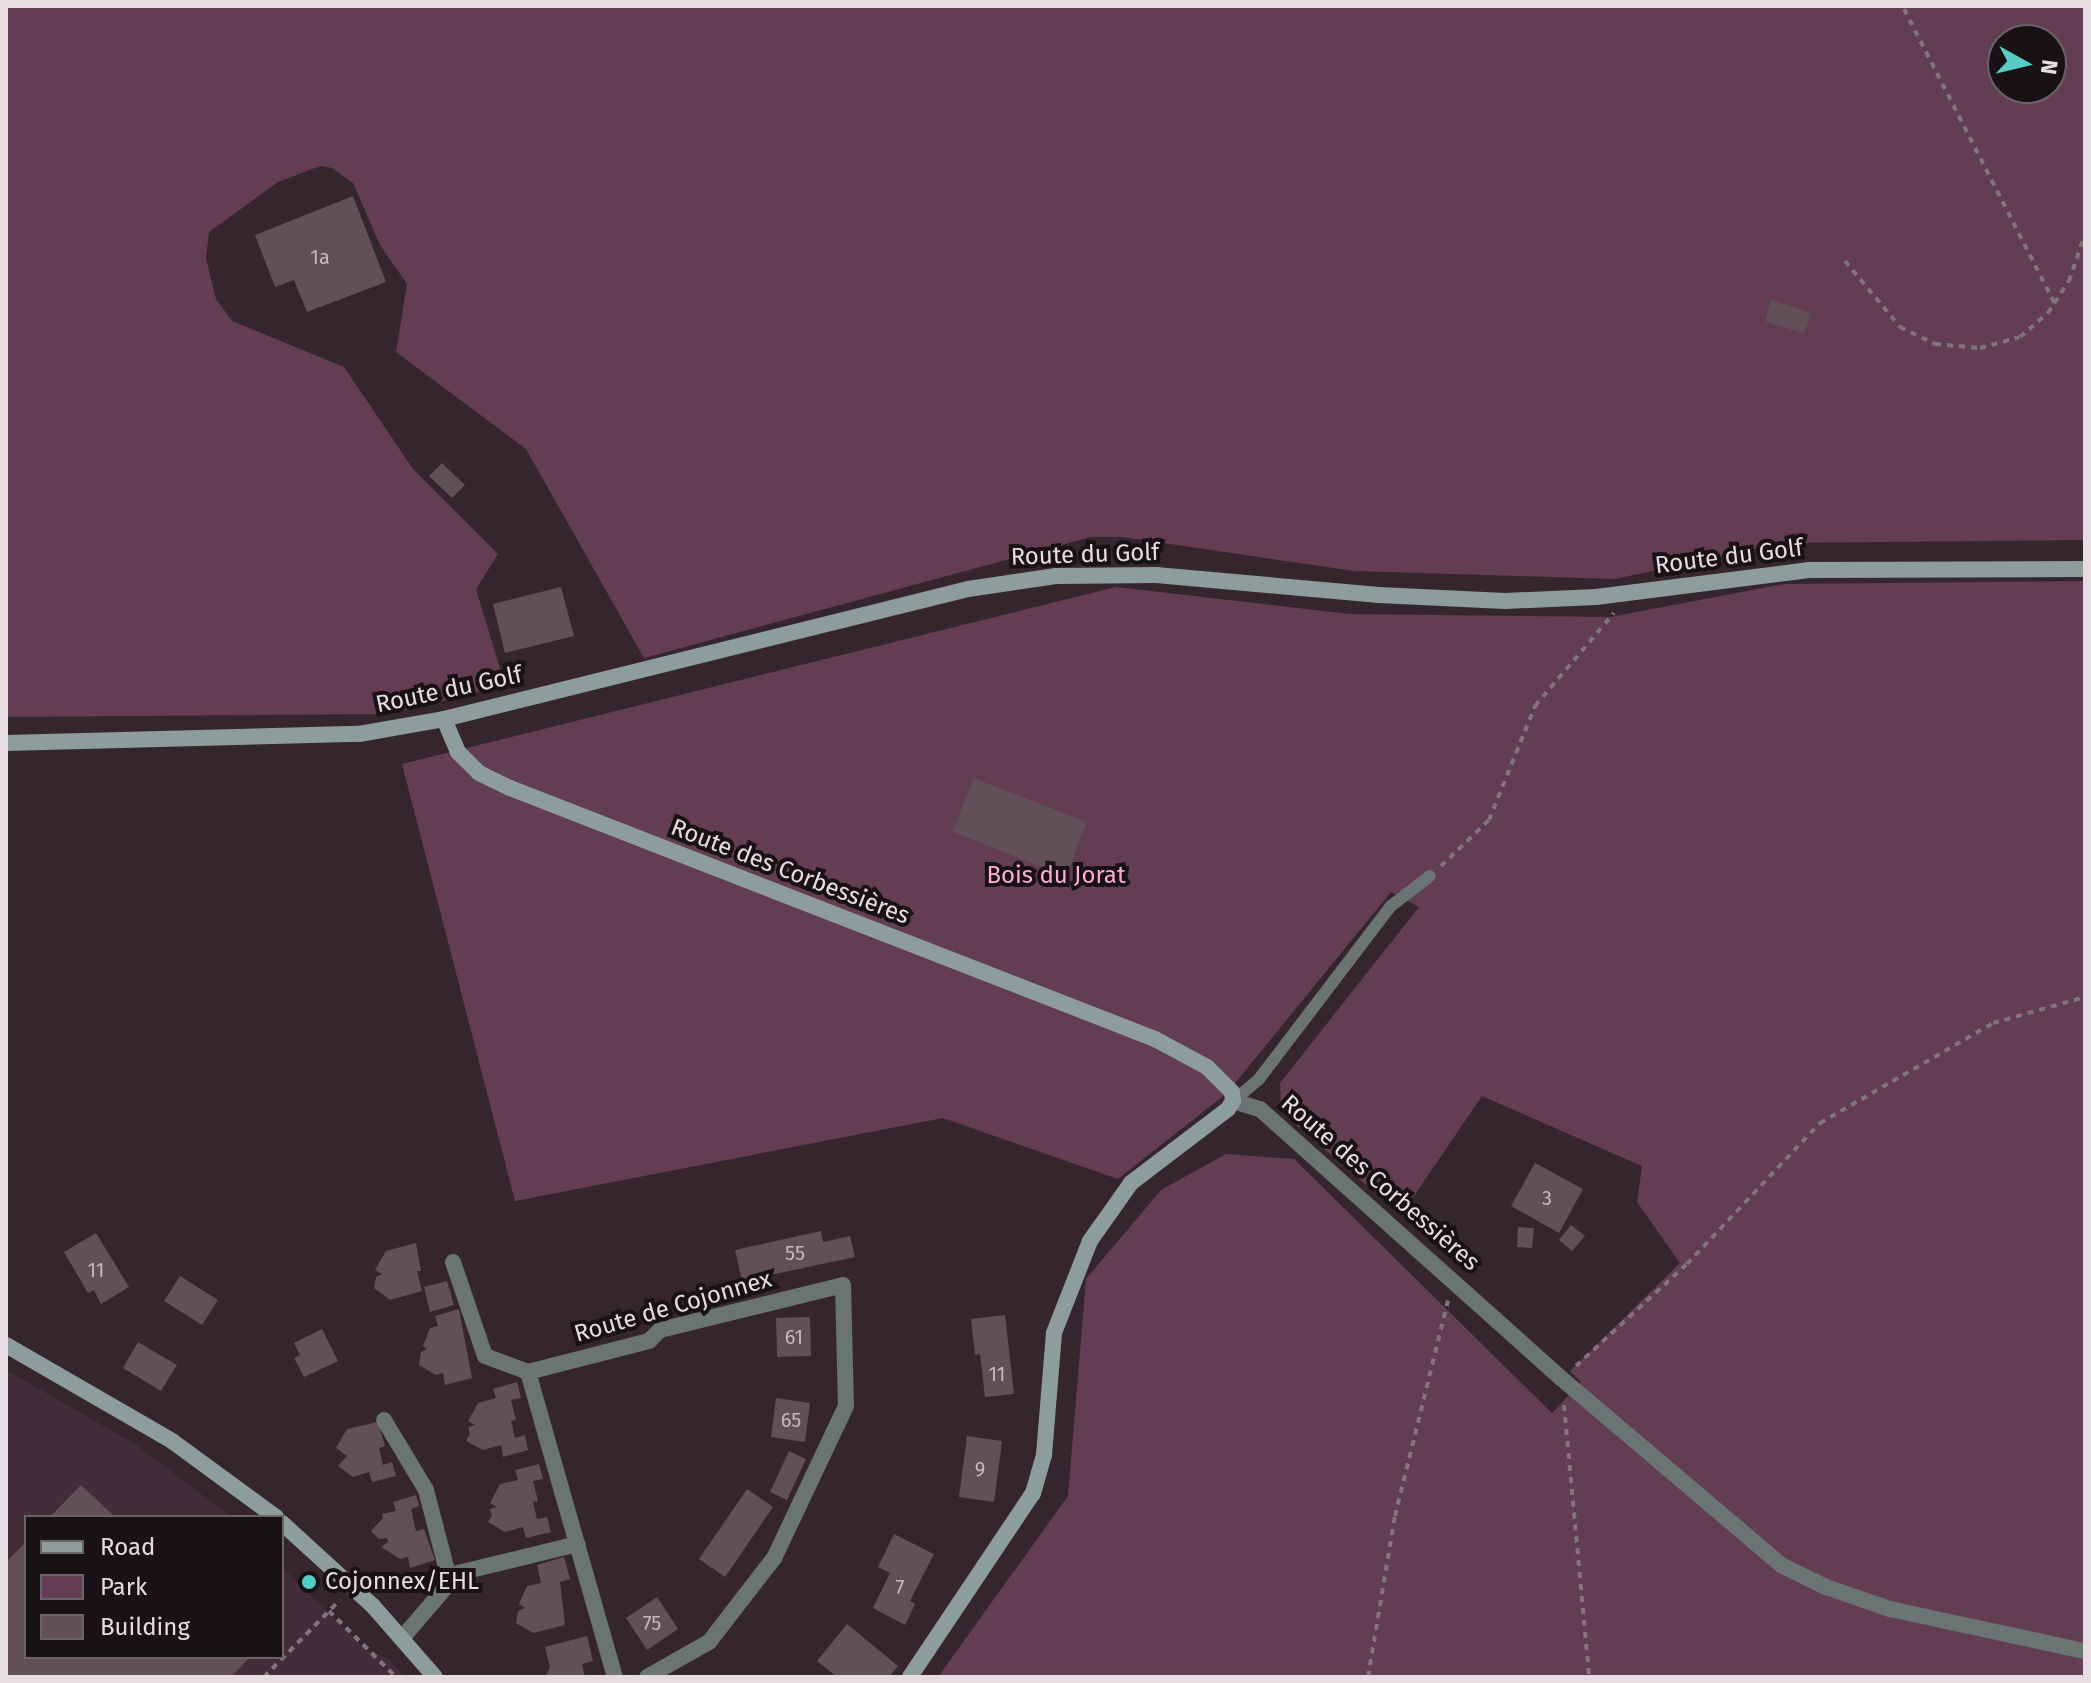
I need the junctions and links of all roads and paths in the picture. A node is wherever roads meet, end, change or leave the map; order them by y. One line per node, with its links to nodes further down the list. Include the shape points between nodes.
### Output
1 (1904, 9): 4 (path)
2 (2085, 234): 4 (path)
3 (1845, 261): 4 (path, via 1887,316 1935,344 1999,344 2034,327)
4 (2055, 304)
5 (2085, 569): 6 (street, Route du Golf, via 1809,570)
6 (1634, 593): 7 (street, Route du Golf, via 1460,600 1156,575 1019,580); 9 (path, via 1535,706 1489,820)
7 (444, 719): 8 (street, Route du Golf, via 359,734); 11 (street, Route des Corbessières, via 458,752 479,773 1155,1039 1221,1077)
8 (6, 743)
9 (1430, 876): 11 (lane, via 1391,906 1259,1079)
10 (2085, 997): 16 (path, via 1993,1023 1820,1123 1687,1264)
11 (1233, 1101): 13 (street, Route des Corbessières, via 1260,1109); 33 (street, via 1131,1183 1090,1241 1054,1333 1044,1455 1036,1485)
12 (453, 1262): 15 (street, via 485,1356)
13 (1453, 1278): 16 (street, Route des Corbessières); 34 (path, via 1395,1516)
14 (6, 1345): 18 (street, via 172,1441)
15 (528, 1372): 20 (street); 32 (street, Route de Cojonnex, via 649,1341 660,1330 843,1285 846,1406 774,1558 709,1642)
16 (1562, 1379): 25 (street, Route des Corbessières, via 1781,1565 1890,1609); 35 (path)
17 (384, 1420): 21 (street, via 426,1490)
18 (273, 1515)
19 (284, 1525): 24 (street)
20 (578, 1544): 21 (street, via 458,1573); 31 (street)
21 (450, 1582): 24 (street)
22 (342, 1598): 23 (path)
23 (329, 1611): 26 (path); 29 (path)
24 (403, 1637): 30 (street)
25 (2085, 1651)
26 (284, 1657)
27 (282, 1659): 28 (path)
28 (264, 1677)
29 (396, 1677)
30 (435, 1677)
31 (615, 1677)
32 (647, 1677)
33 (910, 1677)
34 (1368, 1677)
35 (1589, 1677)

